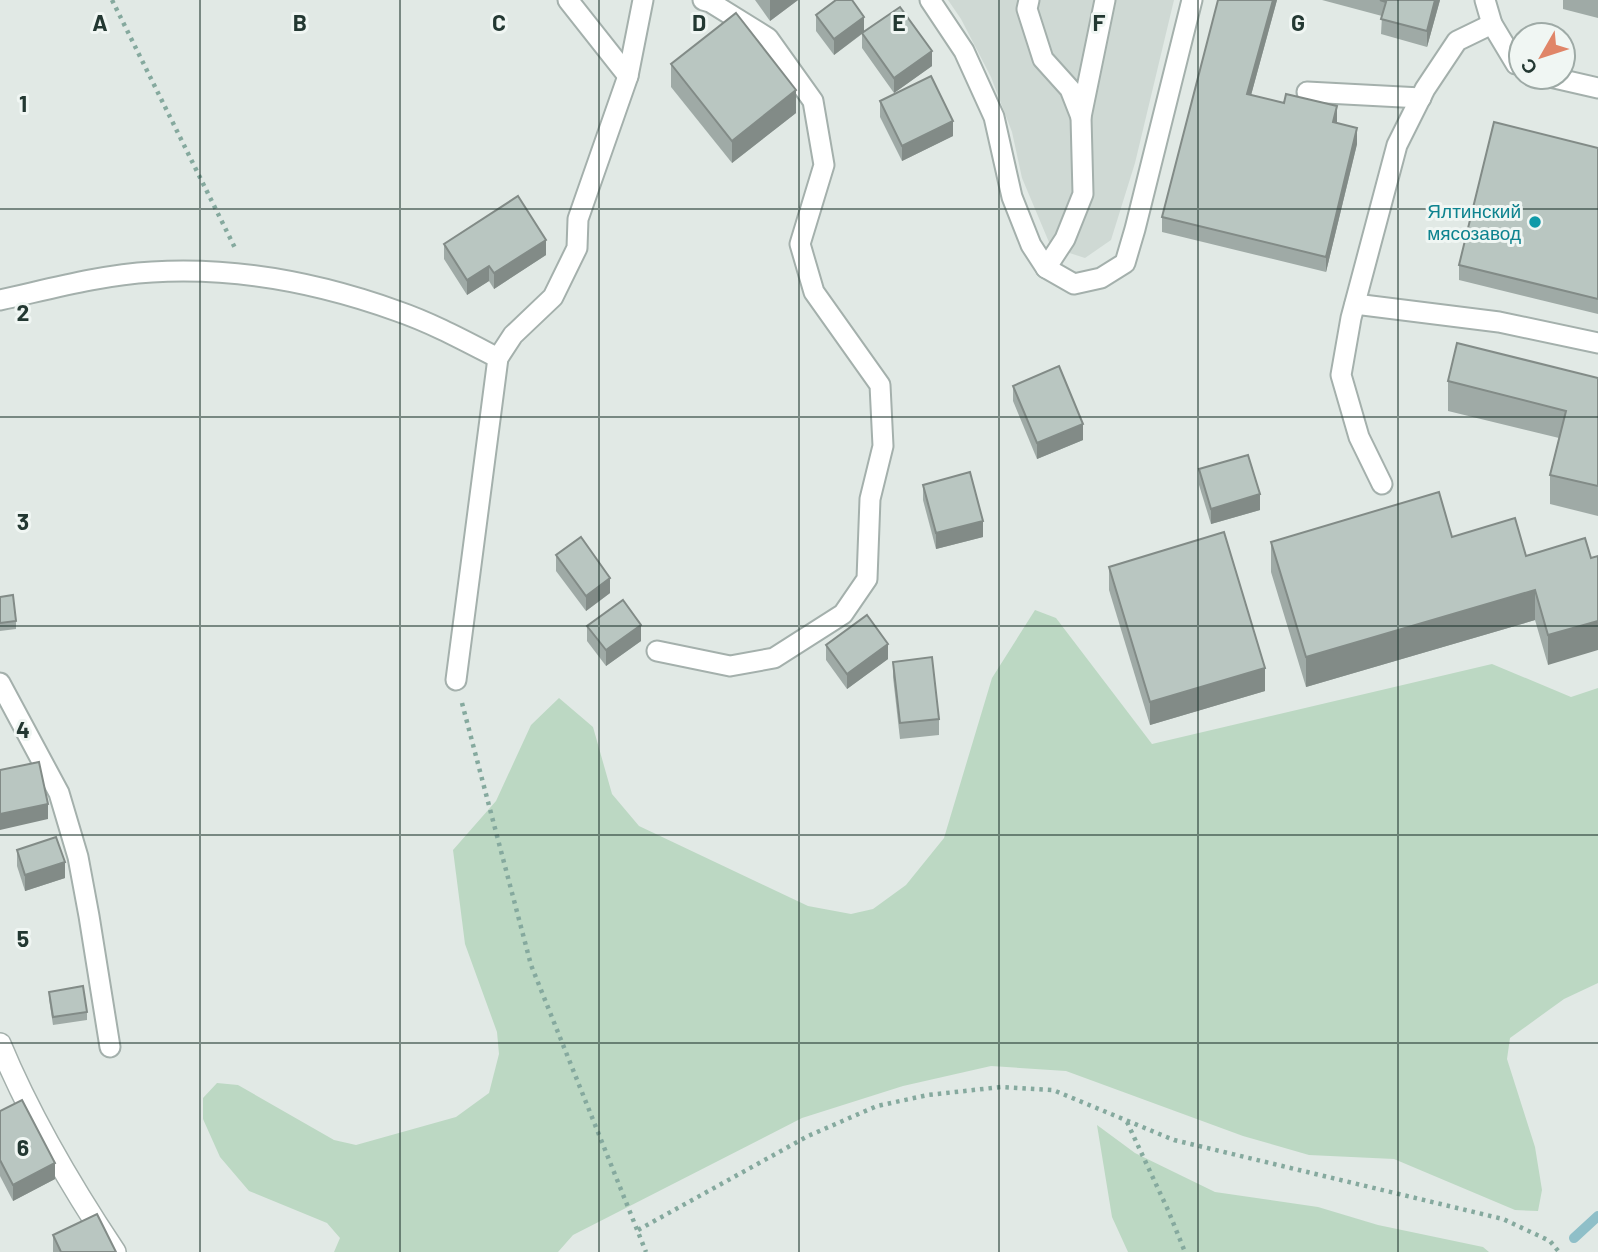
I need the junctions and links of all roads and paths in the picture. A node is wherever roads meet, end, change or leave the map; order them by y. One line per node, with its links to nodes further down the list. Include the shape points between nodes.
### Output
1 (112, 0): 19 (path, via 230,234)
2 (568, 0): 12 (lane)
3 (643, 0): 12 (lane)
4 (703, 0): 25 (lane, via 768,38 813,101 824,165 800,244 814,292 880,384 883,446 870,499 867,579 843,614 774,658 730,666)
5 (930, 0): 18 (lane, via 964,51 994,117 1012,197 1031,245)
6 (1105, 0): 17 (lane)
7 (1192, 0): 18 (lane, via 1125,263 1101,278 1074,284)
8 (1485, 0): 10 (lane)
9 (1026, 3): 17 (lane, via 1043,59 1070,89)
10 (1492, 24): 11 (lane); 16 (lane, via 1457,41)
11 (1507, 49)
12 (628, 76): 23 (lane, via 578,219 577,248 553,297 513,335)
13 (1577, 83): 14 (lane)
14 (1598, 88)
15 (1307, 92): 16 (lane)
16 (1420, 98): 21 (lane, via 1397,145)
17 (1081, 117): 18 (lane, via 1083,194 1065,239)
18 (1046, 268)
19 (246, 275): 20 (lane, via 151,272); 23 (lane, via 299,284 397,311)
20 (0, 300)
21 (1355, 304): 22 (lane, via 1499,323); 24 (lane, via 1341,376 1359,437)
22 (1598, 343)
23 (498, 358): 26 (lane)
24 (1382, 484)
25 (657, 651)
26 (456, 680): 31 (path, via 531,965)
27 (0, 683): 29 (lane, via 59,793 78,857)
28 (0, 1044): 32 (street, via 52,1149)
29 (110, 1047)
30 (1126, 1120): 31 (path, via 1053,1090 1001,1087 877,1106 797,1142); 34 (path); 35 (path, via 1187,1143 1503,1219 1550,1241)
31 (638, 1230): 33 (path)
32 (115, 1252)
33 (646, 1252)
34 (1185, 1252)
35 (1559, 1252)

